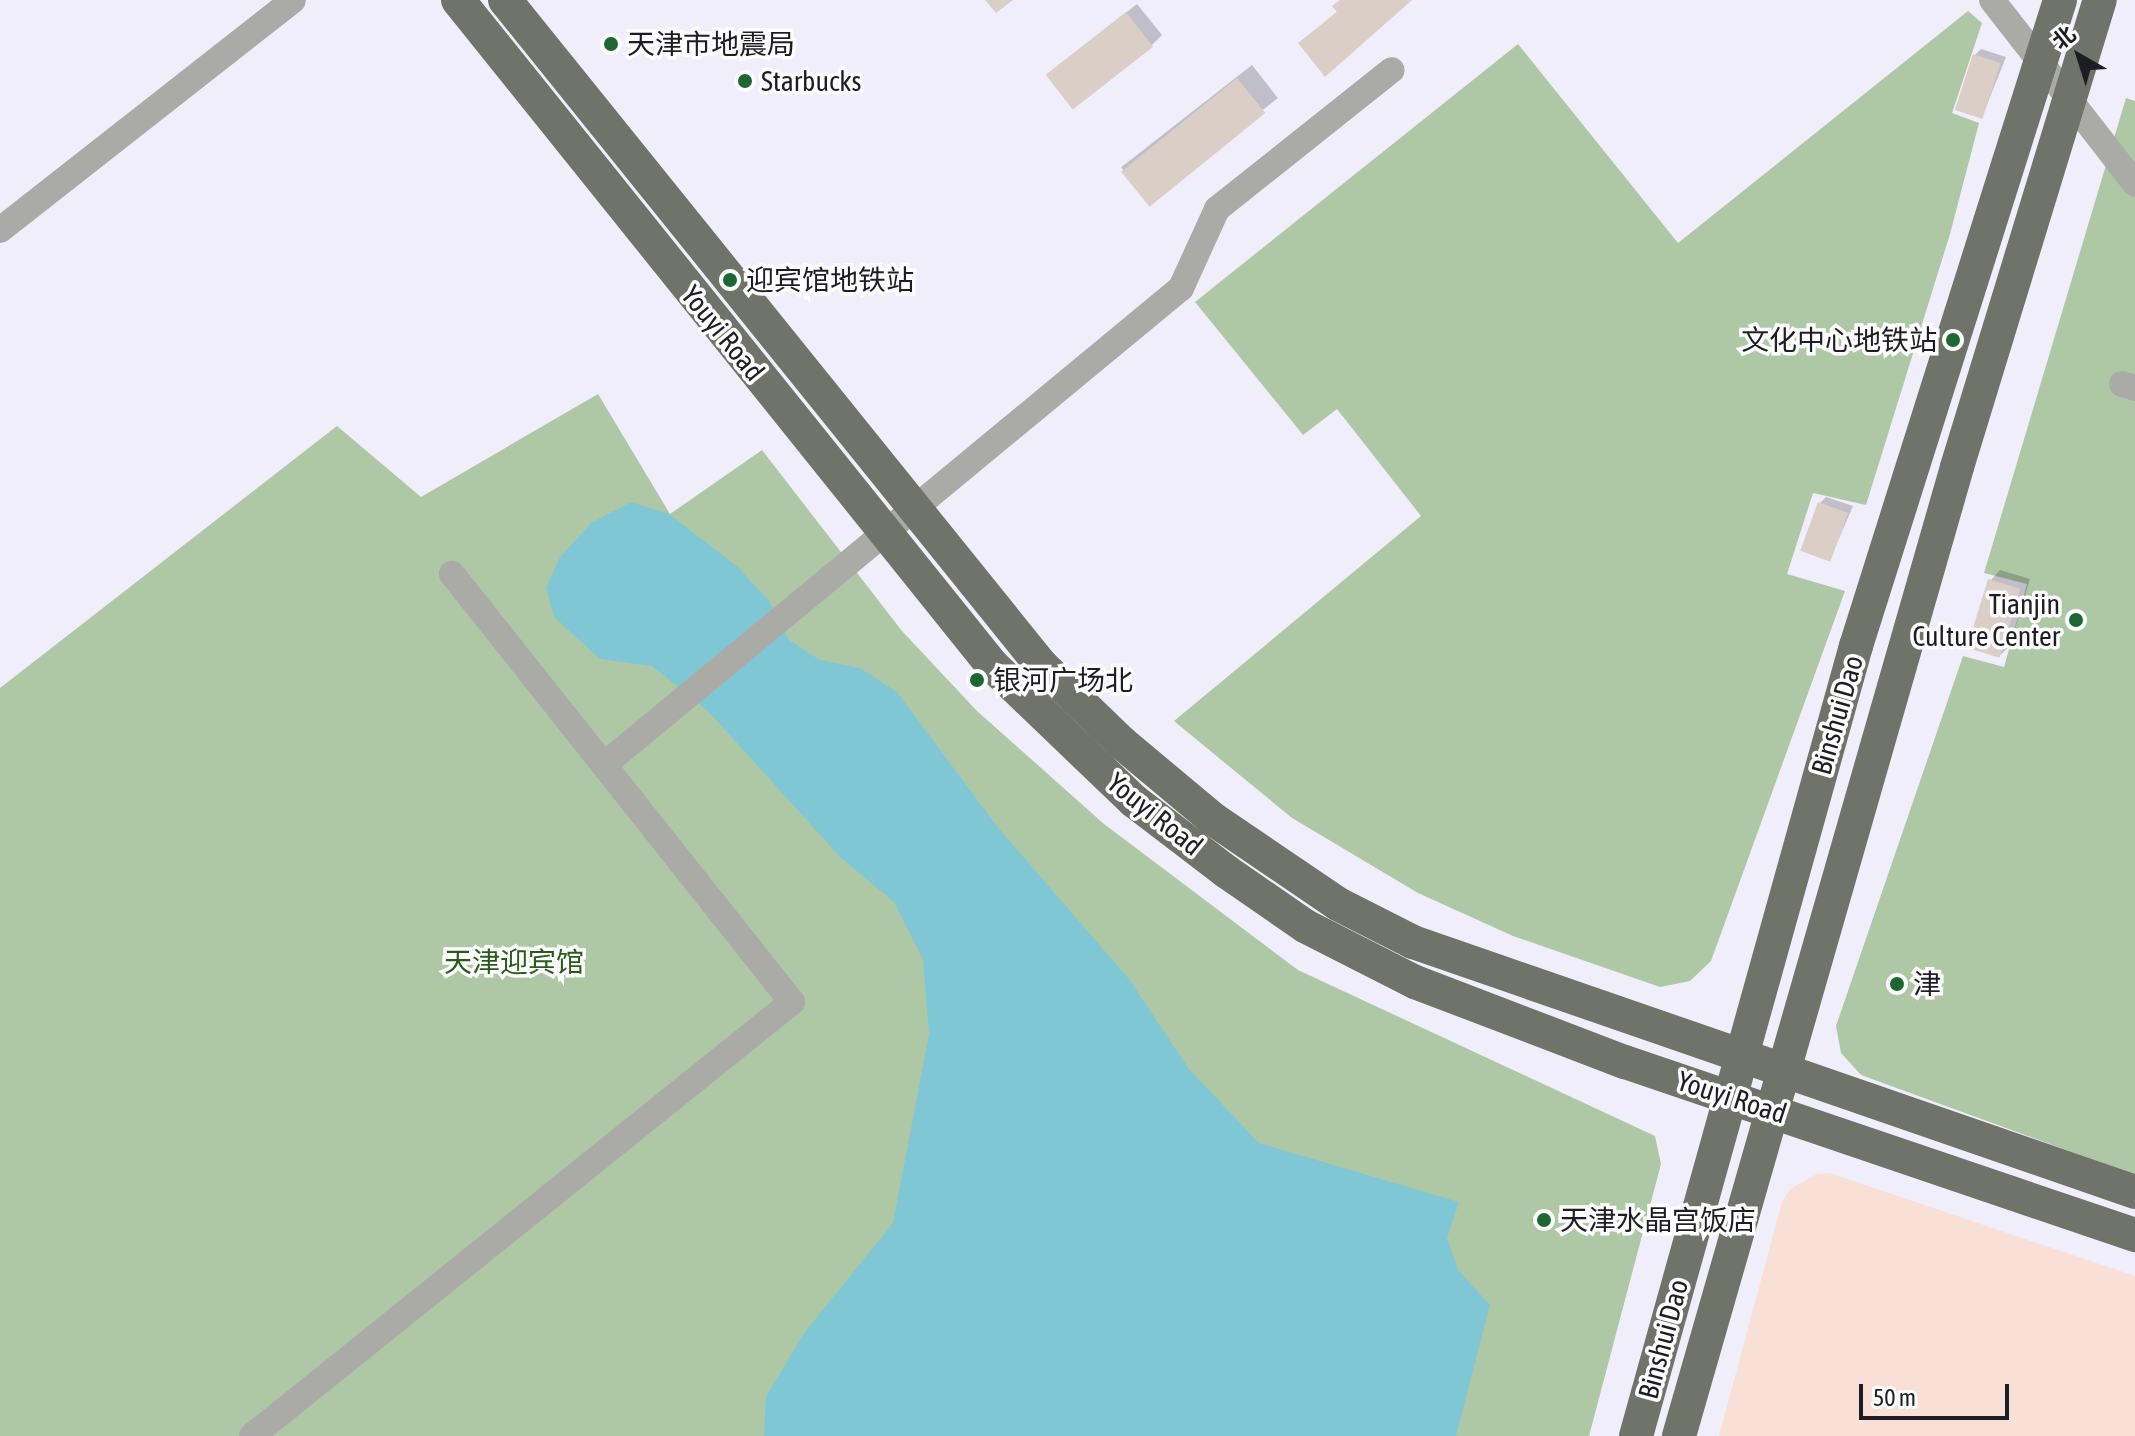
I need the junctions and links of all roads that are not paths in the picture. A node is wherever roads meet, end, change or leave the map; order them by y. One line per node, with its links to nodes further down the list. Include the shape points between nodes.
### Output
1 (293, 0): 13 (street)
2 (458, 0): 15 (main road, Youyi Road)
3 (505, 0): 14 (main road, Youyi Road)
4 (1992, 0): 8 (street)
5 (2014, 0): 8 (street)
6 (2060, 0): 8 (main road, Binshui Dao)
7 (2100, 0): 10 (main road, Binshui Dao)
8 (2044, 53): 10 (street); 18 (main road, Binshui Dao, via 1856,646)
9 (1392, 70): 14 (street, via 1217,209 1181,288)
10 (2073, 90): 11 (street); 12 (street); 19 (main road, Binshui Dao)
11 (2135, 157)
12 (2135, 184)
13 (0, 230)
14 (913, 506): 15 (street); 18 (main road, Youyi Road, via 1041,665 1085,709 1175,790 1338,904 1413,942 1495,974)
15 (883, 531): 17 (street); 20 (main road, Youyi Road, via 992,665 1083,754 1134,801 1305,926 1415,982)
16 (452, 574): 17 (street)
17 (605, 764): 24 (street, via 792,1002)
18 (1741, 1054): 19 (main road, Youyi Road); 20 (main road, Binshui Dao)
19 (1784, 1068): 21 (main road, Binshui Dao); 22 (main road, Youyi Road)
20 (1729, 1096): 21 (main road, Youyi Road); 25 (main road, Binshui Dao)
21 (1771, 1109): 23 (main road, Youyi Road); 26 (main road, Binshui Dao)
22 (2135, 1192)
23 (2135, 1235)
24 (252, 1436)
25 (1636, 1436)
26 (1679, 1436)

